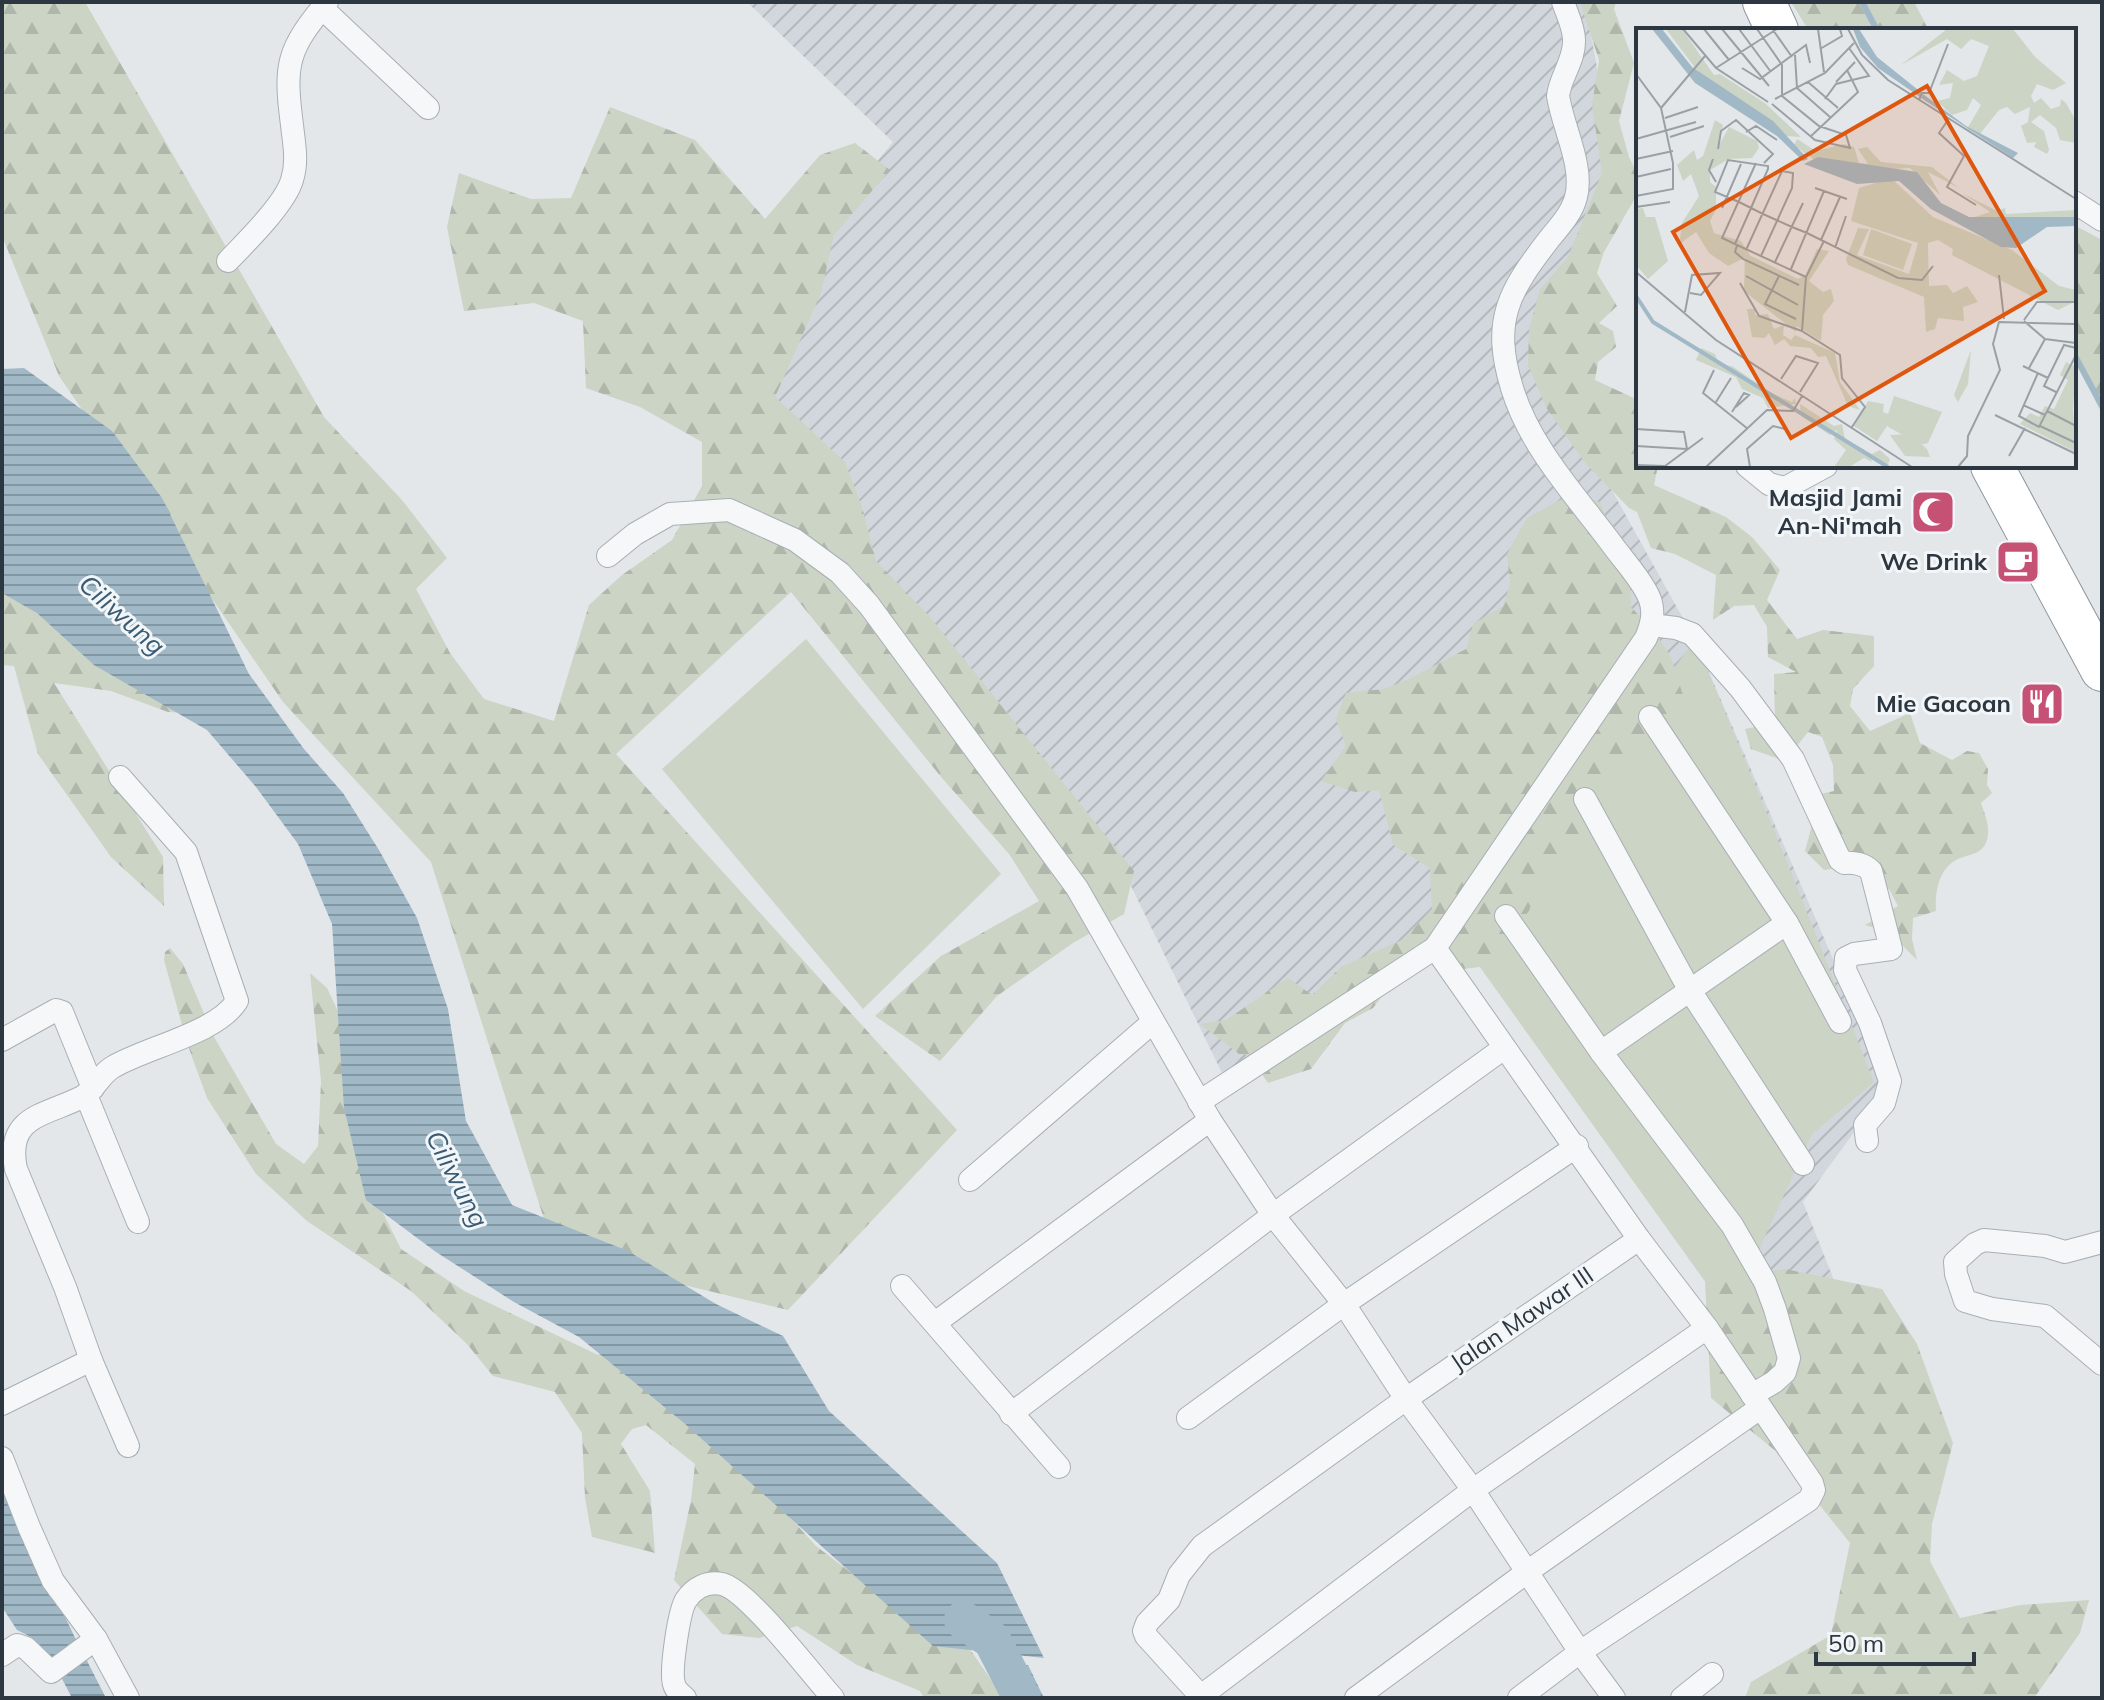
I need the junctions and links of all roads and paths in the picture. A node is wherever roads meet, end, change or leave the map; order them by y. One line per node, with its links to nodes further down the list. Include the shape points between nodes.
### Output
1 (1563, 2): 13 (street, via 1574,38 1558,96 1578,186 1571,210 1511,294 1503,338 1505,364 1525,421 1542,450 1642,585 1653,612)
2 (1764, 2): 4 (highway)
3 (324, 5): 5 (street); 8 (street, via 292,50 288,66 296,155 292,182)
4 (1776, 28)
5 (428, 108)
6 (2076, 203): 7 (street)
7 (2102, 220)
8 (228, 261)
9 (1749, 468): 10 (street, via 1769,484 1785,488)
10 (1822, 468)
11 (1993, 468): 14 (highway)
12 (608, 556): 22 (street, via 670,514 729,510 795,540 840,573 1077,888)
13 (1651, 625): 20 (street); 29 (street, via 1692,634 1721,665 1793,759 1840,860 1871,871 1891,949 1854,954 1846,958 1845,970 1890,1081 1884,1103 1865,1125)
14 (2102, 670)
15 (1650, 717): 19 (street)
16 (120, 777): 27 (street, via 186,852 237,1001 222,1019 110,1068)
17 (1585, 799): 21 (street)
18 (1506, 916): 26 (street)
19 (1787, 923): 21 (street); 23 (street)
20 (1435, 948): 25 (street); 28 (street)
21 (1689, 989): 26 (street); 31 (street)
22 (1153, 1022): 28 (street); 32 (street)
23 (1840, 1022)
24 (2, 1040): 27 (street, via 56,1010 62,1012)
25 (1504, 1048): 30 (street); 33 (street)
26 (1601, 1052): 44 (street, via 1732,1225 1765,1282 1789,1358 1785,1372)
27 (89, 1092): 34 (street); 41 (street, via 31,1120 13,1140 13,1152)
28 (1204, 1111): 33 (street); 39 (street)
29 (1867, 1141)
30 (1577, 1146): 35 (street); 38 (street)
31 (1803, 1164)
32 (970, 1180)
33 (1273, 1215): 38 (street); 46 (street)
34 (138, 1222)
35 (1639, 1239): 40 (street); 43 (street, Jalan Mawar III)
36 (2102, 1242): 42 (street, via 2065,1252 1984,1240 1955,1262 1965,1301 2045,1316)
37 (902, 1286): 39 (street)
38 (1344, 1304): 43 (street); 47 (street)
39 (935, 1323): 46 (street)
40 (1707, 1328): 44 (street); 51 (street)
41 (91, 1360): 45 (street); 48 (street)
42 (2102, 1364)
43 (1406, 1399): 51 (street); 51 (street, Jalan Mawar III, via 1202,1546 1179,1575 1169,1600 1147,1623 1146,1636 1197,1692 1205,1693)
44 (1756, 1402): 52 (street); 54 (street, via 1812,1483 1809,1500)
45 (2, 1404)
46 (1011, 1414): 50 (street)
47 (1188, 1418)
48 (128, 1446)
49 (2, 1458): 53 (street, via 53,1581)
50 (1059, 1467)
51 (1473, 1490): 52 (street)
52 (1527, 1572): 54 (street); 60 (street)
53 (96, 1639): 55 (street, via 51,1672 26,1648 11,1646); 57 (street)
54 (1580, 1652): 61 (street); 62 (street)
55 (2, 1655)
56 (1712, 1674): 63 (street)
57 (128, 1698)
58 (685, 1698): 59 (street, via 674,1685 672,1662 684,1603 697,1588 711,1583 725,1584 745,1598)
59 (833, 1698)
60 (1356, 1698)
61 (1519, 1698)
62 (1614, 1698)
63 (1682, 1698)

